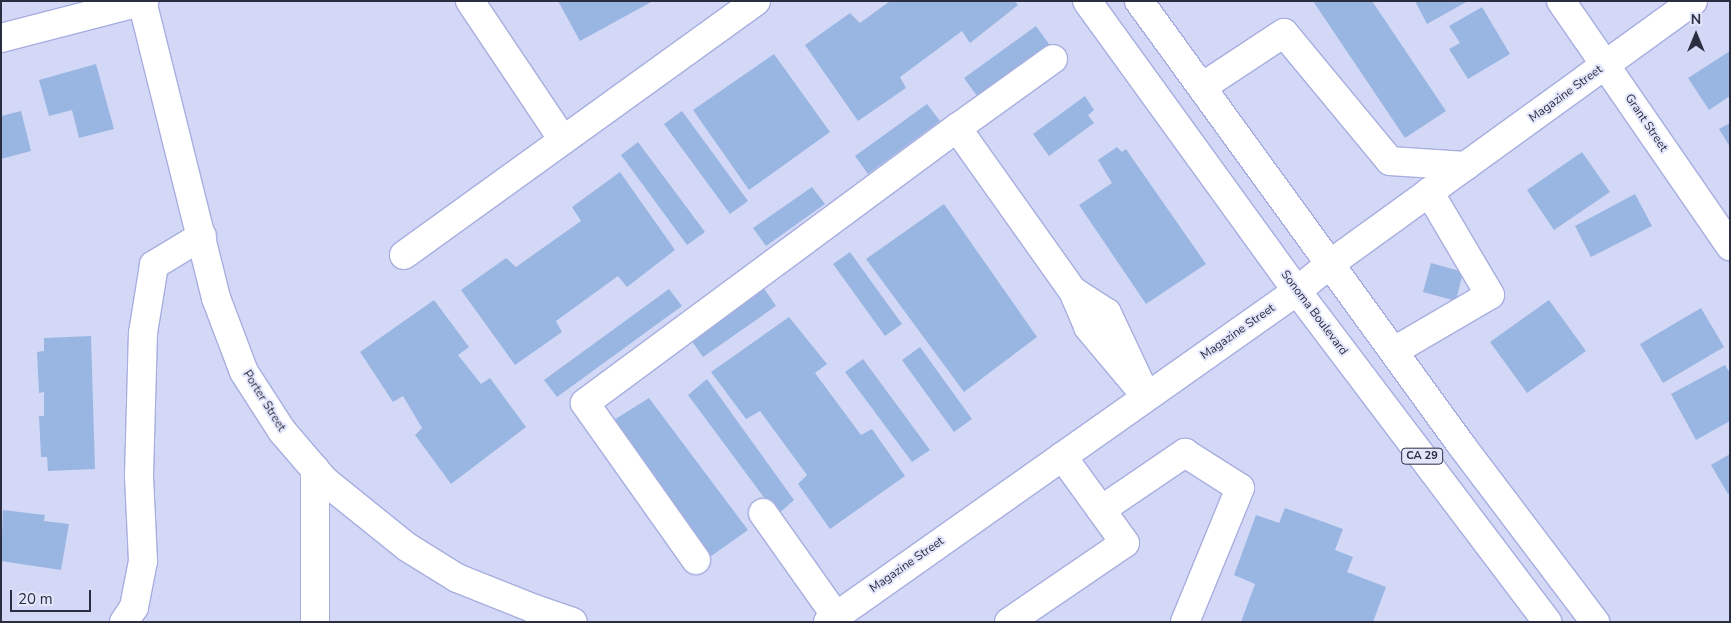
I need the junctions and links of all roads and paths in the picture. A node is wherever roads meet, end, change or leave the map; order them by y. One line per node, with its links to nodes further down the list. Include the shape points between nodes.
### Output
1 (143, 1): 8 (street); 16 (street, Porter Street)
2 (470, 1): 13 (street)
3 (756, 1): 13 (street)
4 (1087, 1): 20 (street, Sonoma Boulevard / CA 29)
5 (1139, 1): 11 (street, CA 29)
6 (1561, 1): 10 (street, Grant Street)
7 (1693, 1): 10 (street, Magazine Street)
8 (1, 38)
9 (1054, 58): 12 (street)
10 (1606, 65): 14 (street, Magazine Street); 17 (street, Grant Street)
11 (1202, 86): 14 (street, via 1284,33 1390,162); 19 (street, CA 29)
12 (957, 128): 22 (street, via 1073,291 1088,327); 27 (street, via 585,402)
13 (564, 140): 18 (street)
14 (1466, 166): 15 (street, Magazine Street)
15 (1429, 192): 19 (street, Magazine Street); 21 (street, via 1490,295)
16 (202, 236): 24 (street, Porter Street, via 216,298 244,372 282,431); 30 (street, via 154,265 143,333 139,475 143,562 134,607)
17 (1730, 246)
18 (404, 255)
19 (1330, 264): 20 (street, Magazine Street); 21 (street, CA 29)
20 (1297, 291): 22 (street, Magazine Street); 34 (street, Sonoma Boulevard / CA 29)
21 (1394, 351): 35 (street, CA 29)
22 (1146, 396): 23 (street, Magazine Street)
23 (1062, 456): 25 (street); 28 (street, Magazine Street)
24 (315, 469): 29 (street, Porter Street, via 407,548 457,578); 31 (street)
25 (1101, 510): 32 (street, via 1125,543); 33 (street, via 1186,453 1240,488)
26 (763, 513): 28 (street)
27 (696, 560)
28 (832, 619)
29 (566, 621)
30 (124, 622)
31 (316, 622)
32 (1009, 622)
33 (1185, 622)
34 (1547, 622)
35 (1595, 622)

